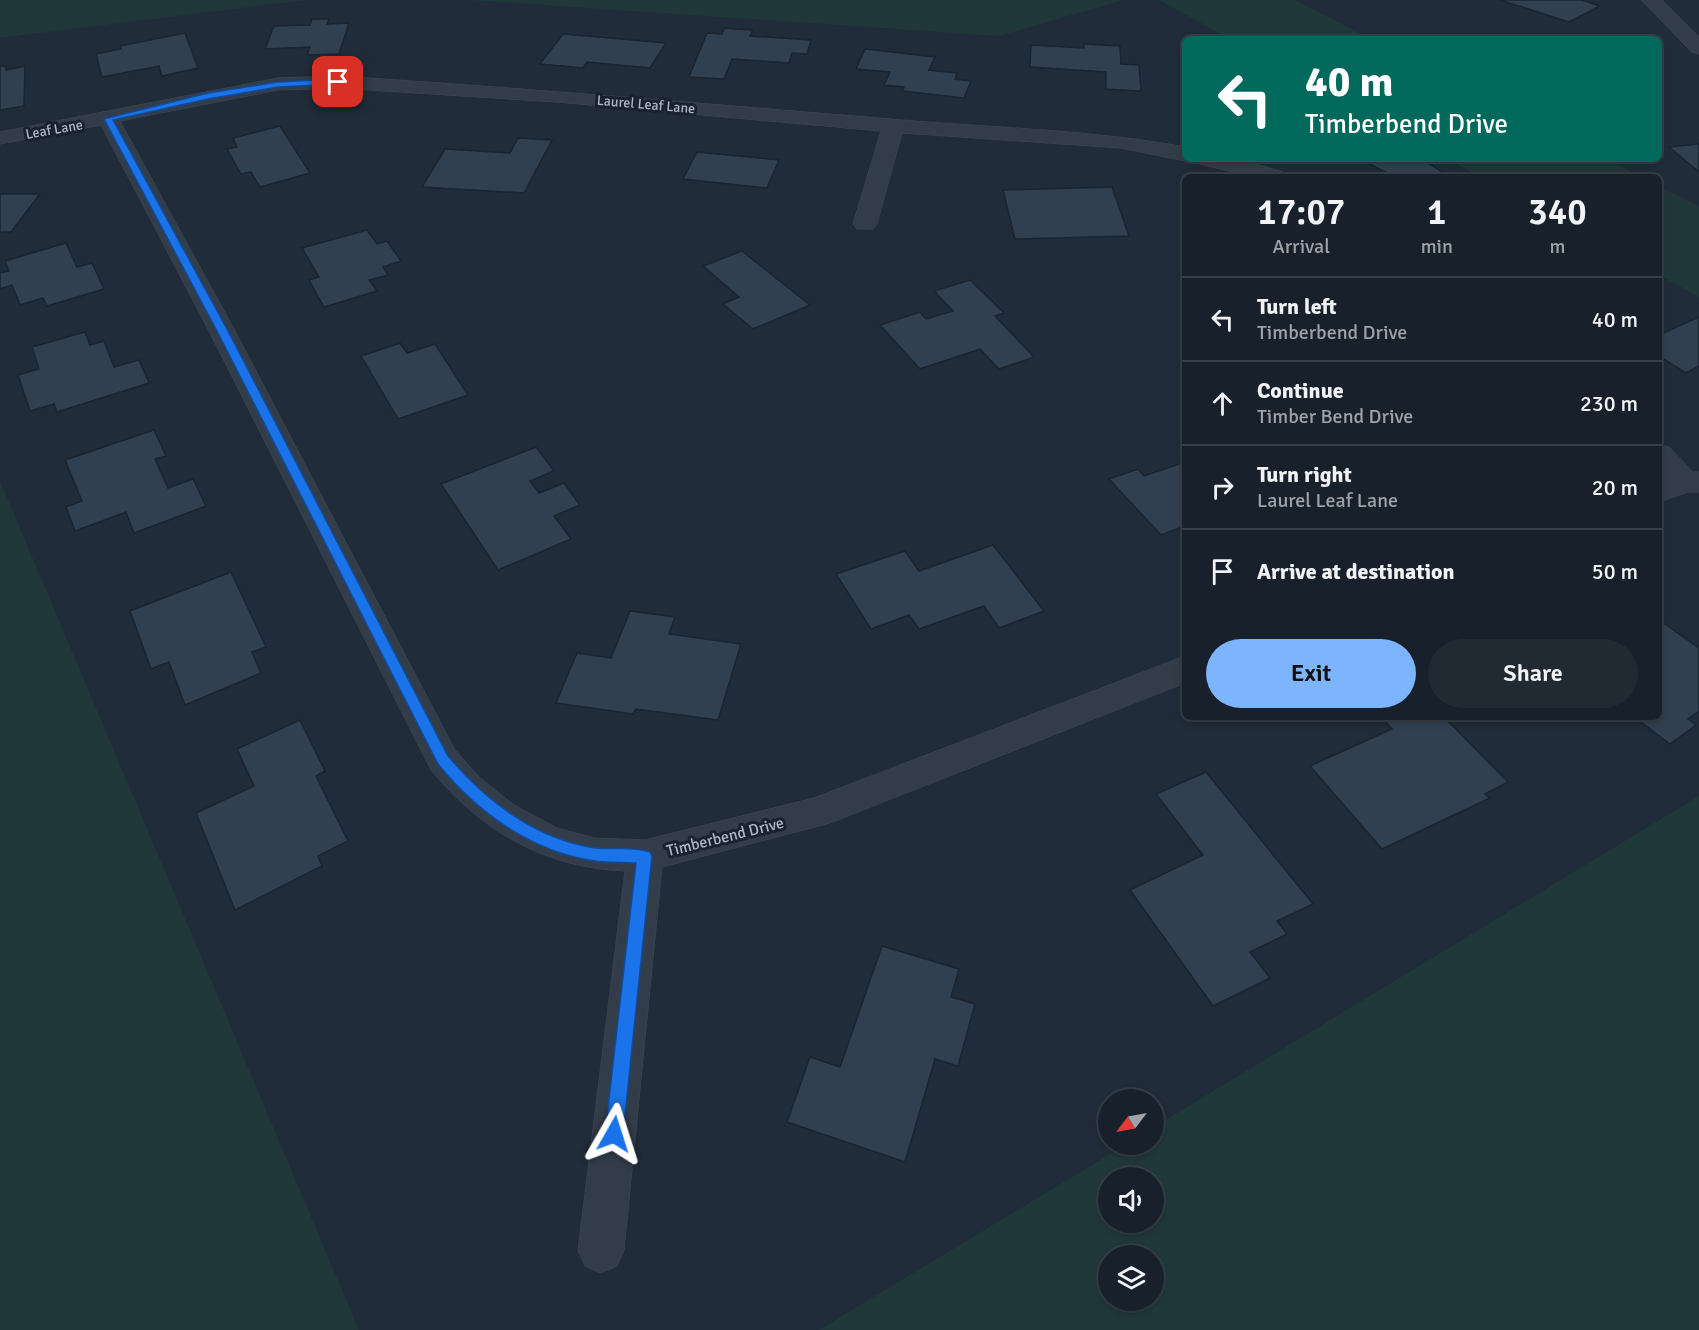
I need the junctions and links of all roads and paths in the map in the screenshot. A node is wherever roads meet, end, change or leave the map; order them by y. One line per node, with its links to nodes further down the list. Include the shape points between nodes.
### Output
1 (1651, 0): 2 (street)
2 (1699, 48)
3 (108, 119): 4 (street, Laurel Leaf Lane, via 278,84 338,82 557,96); 5 (street, Leaf Lane); 13 (street, Timberbend Drive, via 443,760 466,787 501,816 548,842 594,854)
4 (893, 126): 6 (street, Laurel Leaf Lane, via 1121,142); 9 (street)
5 (0, 138)
6 (1182, 153)
7 (1222, 162): 8 (street)
8 (1266, 174)
9 (865, 224)
10 (1662, 458): 11 (street)
11 (1681, 486)
12 (1182, 670): 13 (street, Timberbend Drive, via 817,812)
13 (645, 856): 14 (street)
14 (601, 1250)

